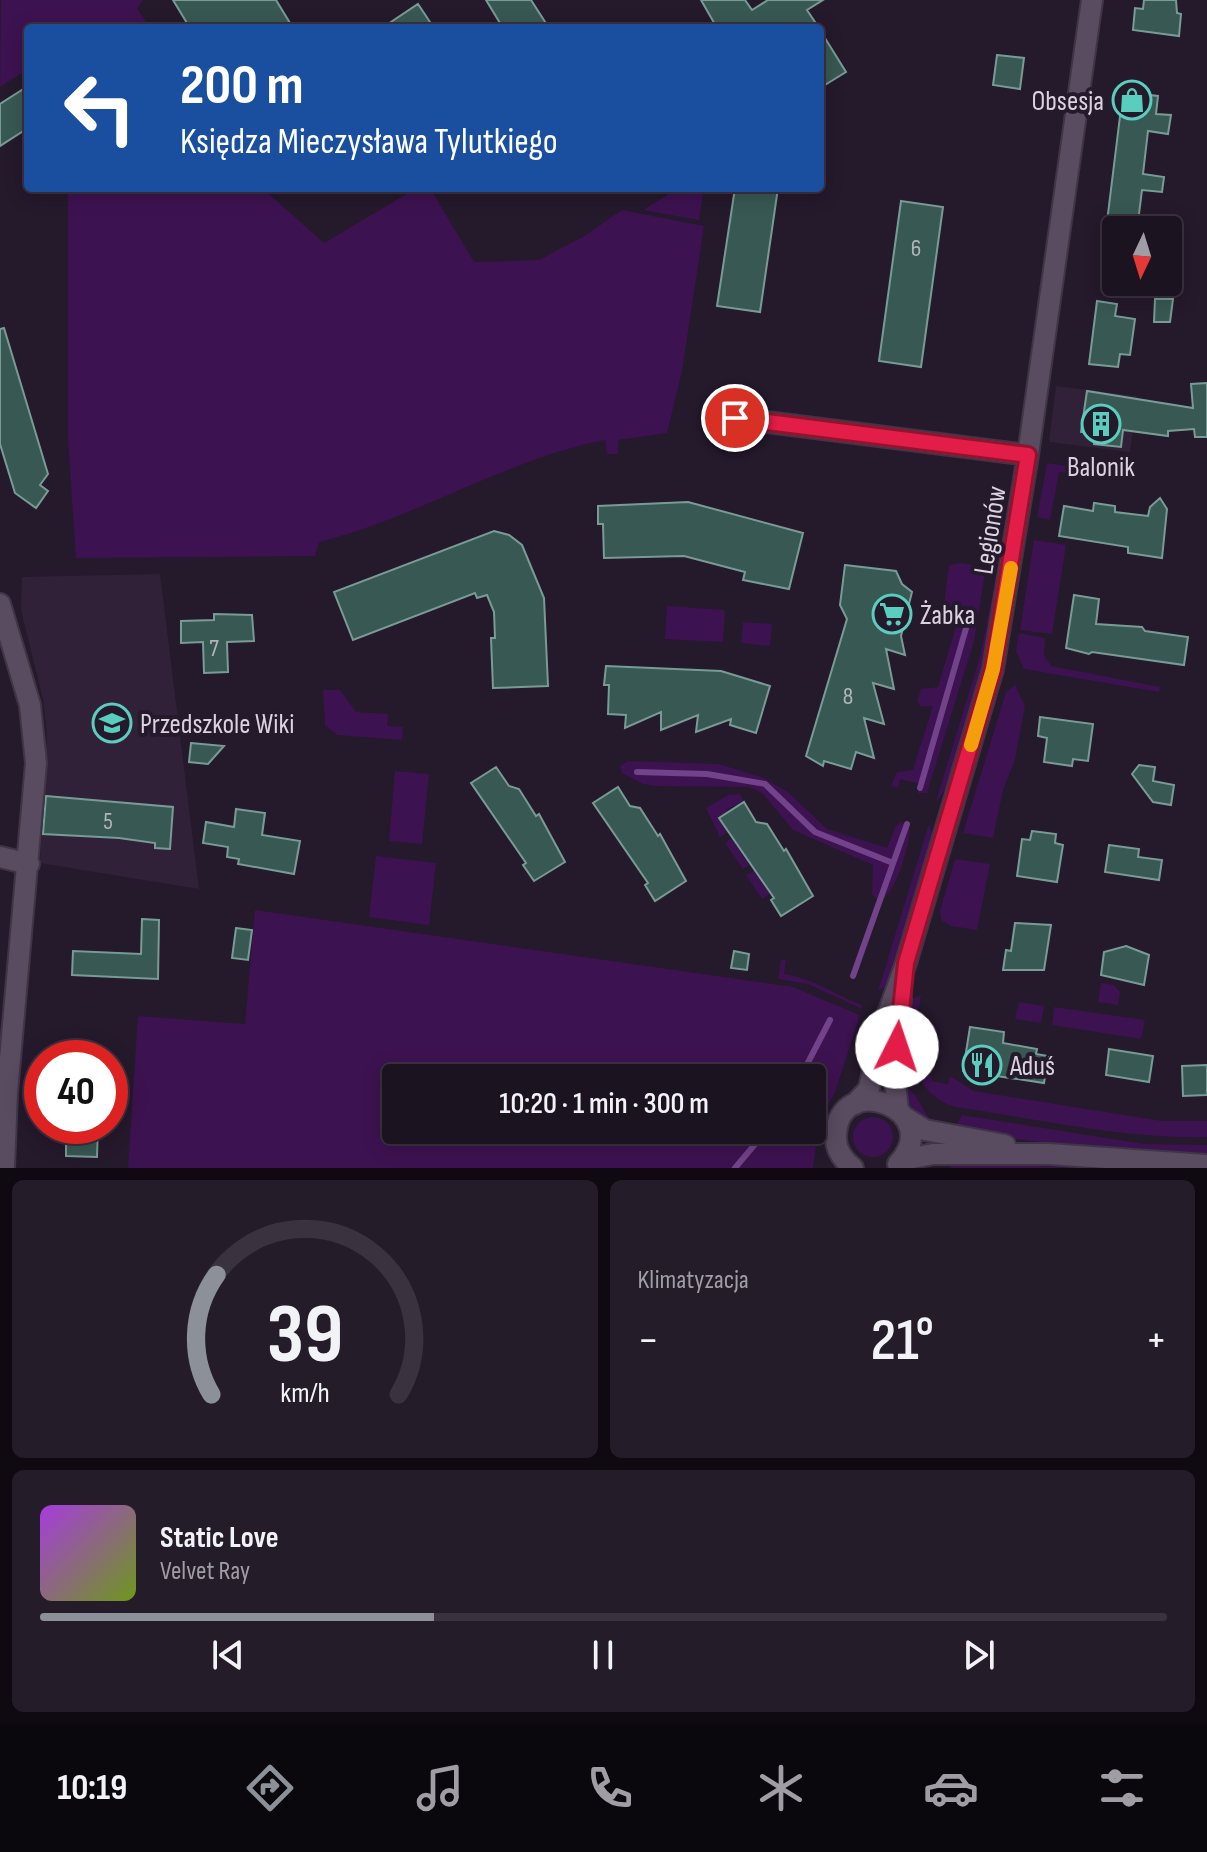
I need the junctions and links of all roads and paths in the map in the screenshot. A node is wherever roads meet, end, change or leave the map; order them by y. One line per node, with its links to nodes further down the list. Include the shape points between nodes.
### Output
1 (1092, 0): 3 (street, Legionów)
2 (735, 418): 3 (street)
3 (1028, 455): 7 (street, Legionów, via 993,669)
4 (0, 604): 6 (street, via 34,725)
5 (0, 857): 6 (street)
6 (29, 864): 10 (street)
7 (906, 963): 8 (street, Legionów, via 880,1036 869,1089); 9 (street, Legionów, via 894,1074)
8 (855, 1104): 9 (street, via 877,1100); 13 (street, Legionów, via 838,1125 836,1142)
9 (901, 1114): 11 (street, via 925,1130); 12 (street, Legionów, via 910,1140)
10 (2, 1145): 15 (street)
11 (1049, 1154): 12 (street, via 933,1154); 14 (street)
12 (897, 1164)
13 (847, 1165)
14 (1207, 1165)
15 (4, 1168)

